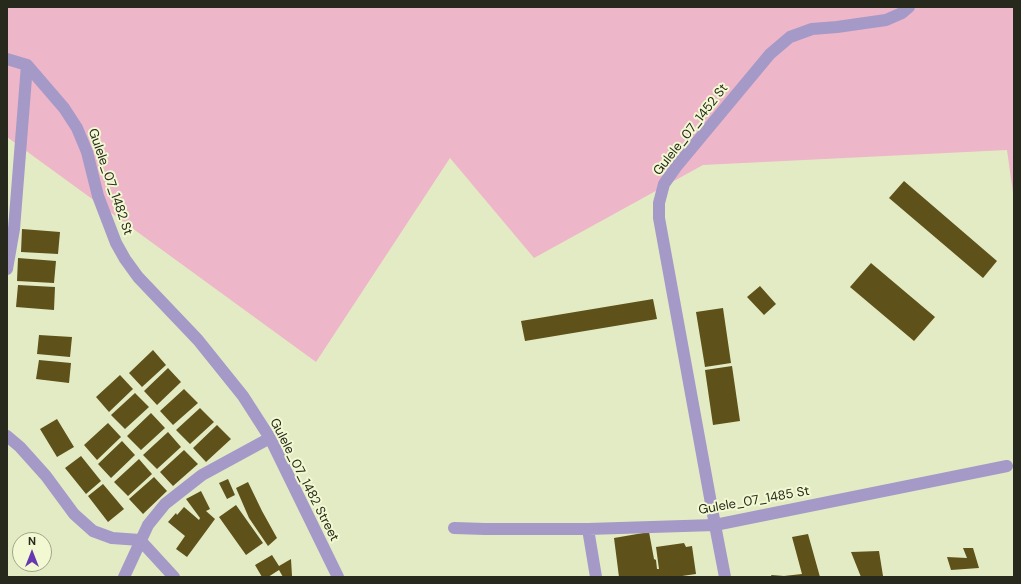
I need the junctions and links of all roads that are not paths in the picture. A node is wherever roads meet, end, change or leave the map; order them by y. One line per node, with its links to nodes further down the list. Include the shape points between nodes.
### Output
1 (909, 7): 9 (street, Gulele_07_1452 St, via 886,20 812,29 790,37 770,54 664,184 659,203 659,218)
2 (7, 59): 3 (street)
3 (27, 65): 4 (street, via 14,229); 5 (street, Gulele_07_1482 St, via 64,108 77,128 88,152 98,196 124,259)
4 (7, 269)
5 (198, 340): 7 (street, Gulele_07_1482 Street, via 243,396)
6 (7, 436): 12 (street, via 31,458 74,514 93,530 112,538)
7 (270, 438): 12 (street, via 202,475 165,504); 15 (street, Gulele_07_1482 Street)
8 (1007, 466): 9 (street, Gulele_07_1485 St)
9 (715, 525): 11 (street, Gulele_07_1485 St); 17 (street, Gulele_07_1452 St)
10 (454, 528): 11 (street, Gulele_07_1485 St)
11 (588, 529): 16 (street)
12 (140, 540): 13 (street); 14 (street)
13 (124, 577)
14 (174, 577)
15 (338, 577)
16 (596, 577)
17 (726, 577)

